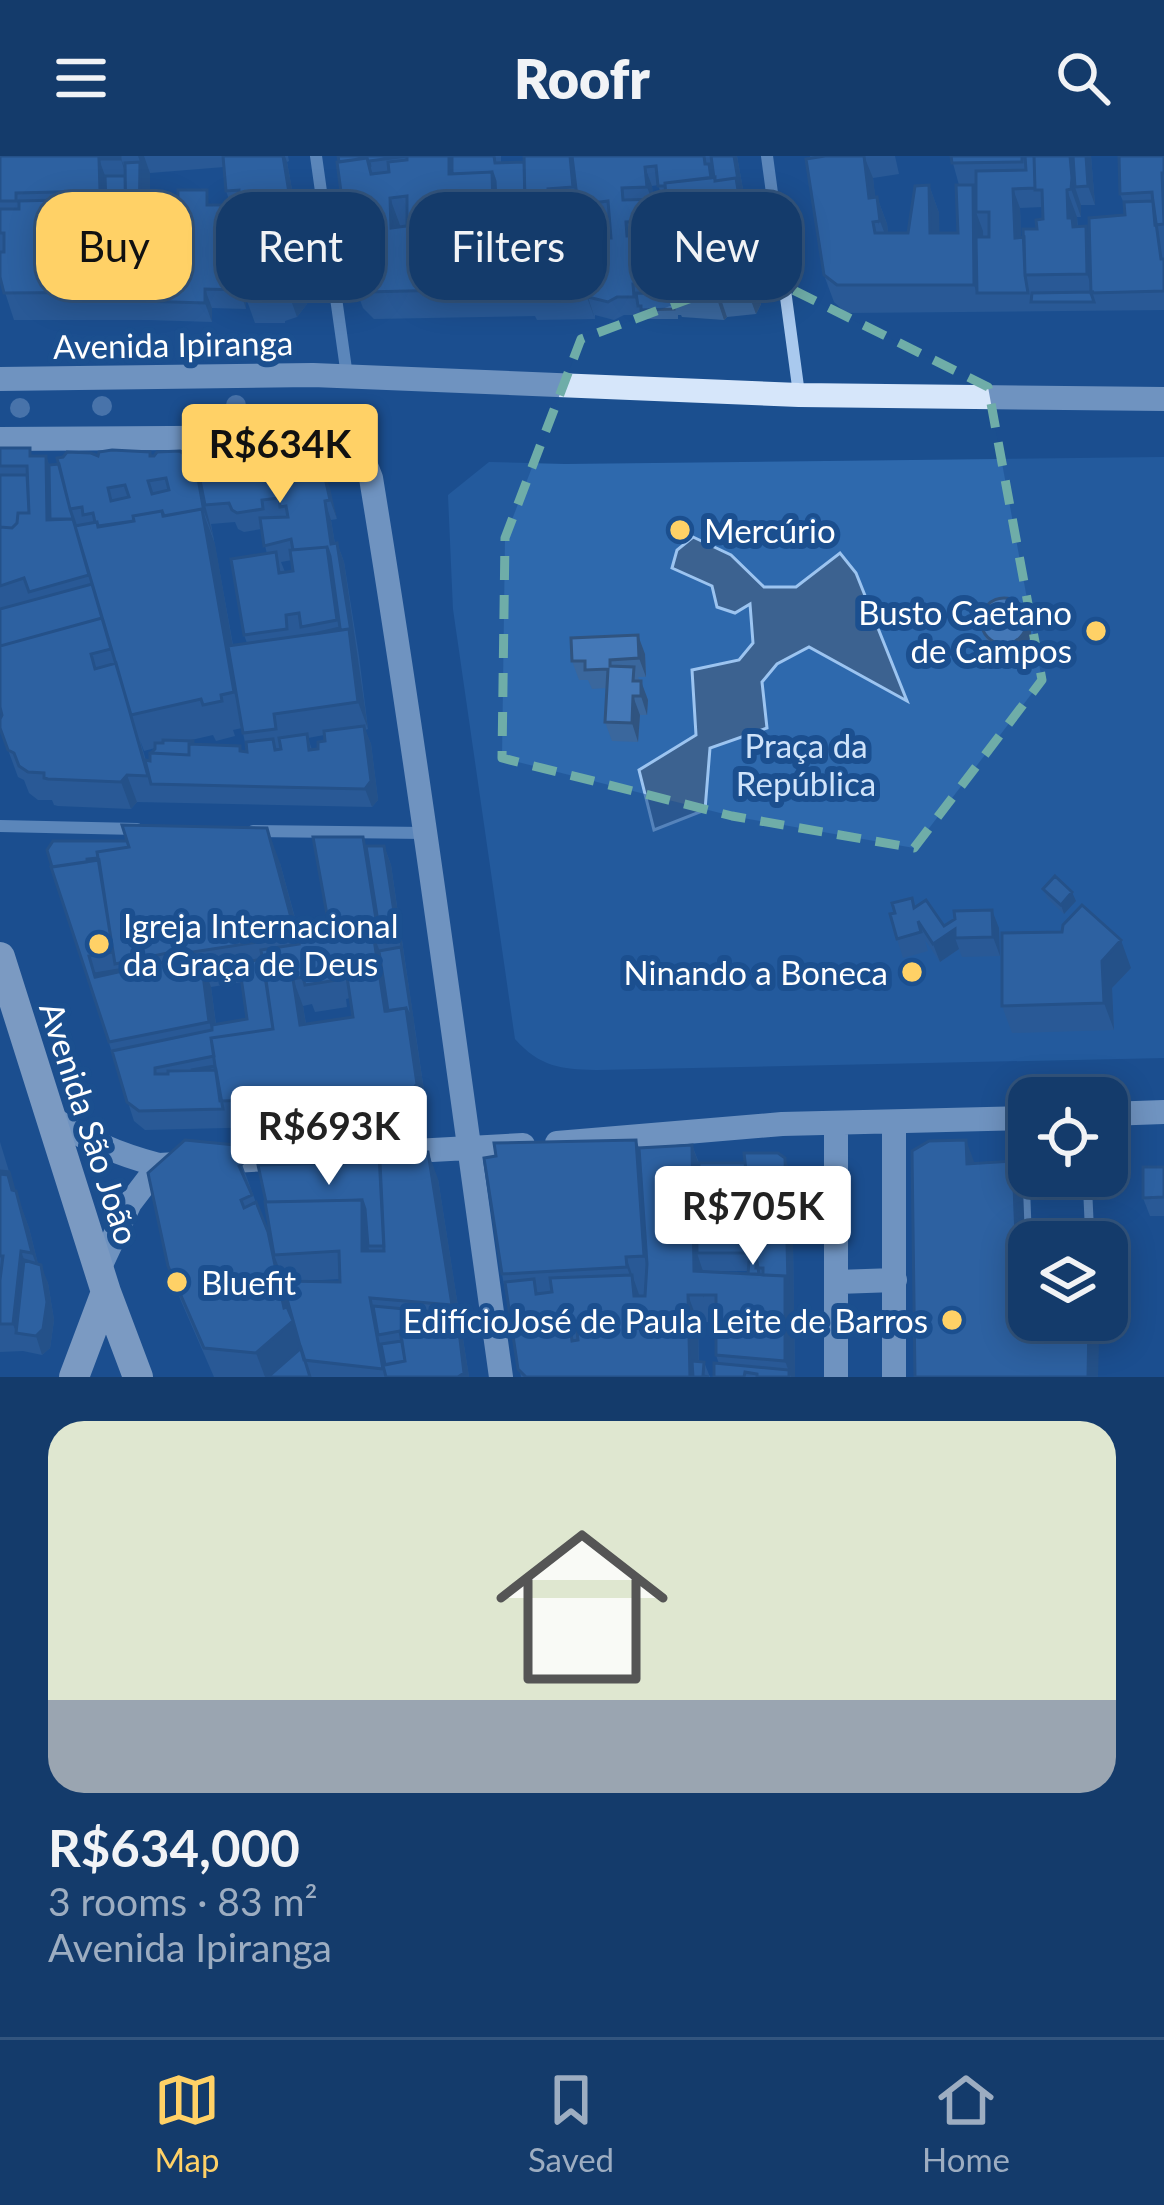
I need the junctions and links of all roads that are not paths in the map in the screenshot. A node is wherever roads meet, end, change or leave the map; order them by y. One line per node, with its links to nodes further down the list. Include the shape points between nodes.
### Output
1 (316, 156): 3 (street)
2 (766, 156): 5 (street)
3 (347, 376): 4 (main road, Avenida Ipiranga); 5 (main road)
4 (0, 379)
5 (799, 395): 6 (main road)
6 (1164, 399)
7 (0, 439): 11 (main road, via 348,439 371,478)
8 (0, 826): 9 (street)
9 (154, 829)
10 (239, 831): 11 (street)
11 (428, 833): 19 (main road)
12 (0, 957): 15 (main road, Avenida São João)
13 (1164, 1112): 14 (main road)
14 (1128, 1113)
15 (51, 1117): 20 (main road); 22 (main road, Avenida São João)
16 (1008, 1119): 17 (main road)
17 (894, 1122): 18 (main road); 21 (main road)
18 (836, 1124): 19 (main road); 23 (main road)
19 (467, 1148): 20 (main road); 26 (main road)
20 (159, 1165): 22 (main road, via 130,1203)
21 (895, 1280): 23 (main road); 28 (main road)
22 (103, 1281): 24 (main road); 25 (main road, Avenida São João)
23 (837, 1282): 27 (main road)
24 (74, 1377)
25 (138, 1377)
26 (501, 1377)
27 (836, 1377)
28 (894, 1377)

